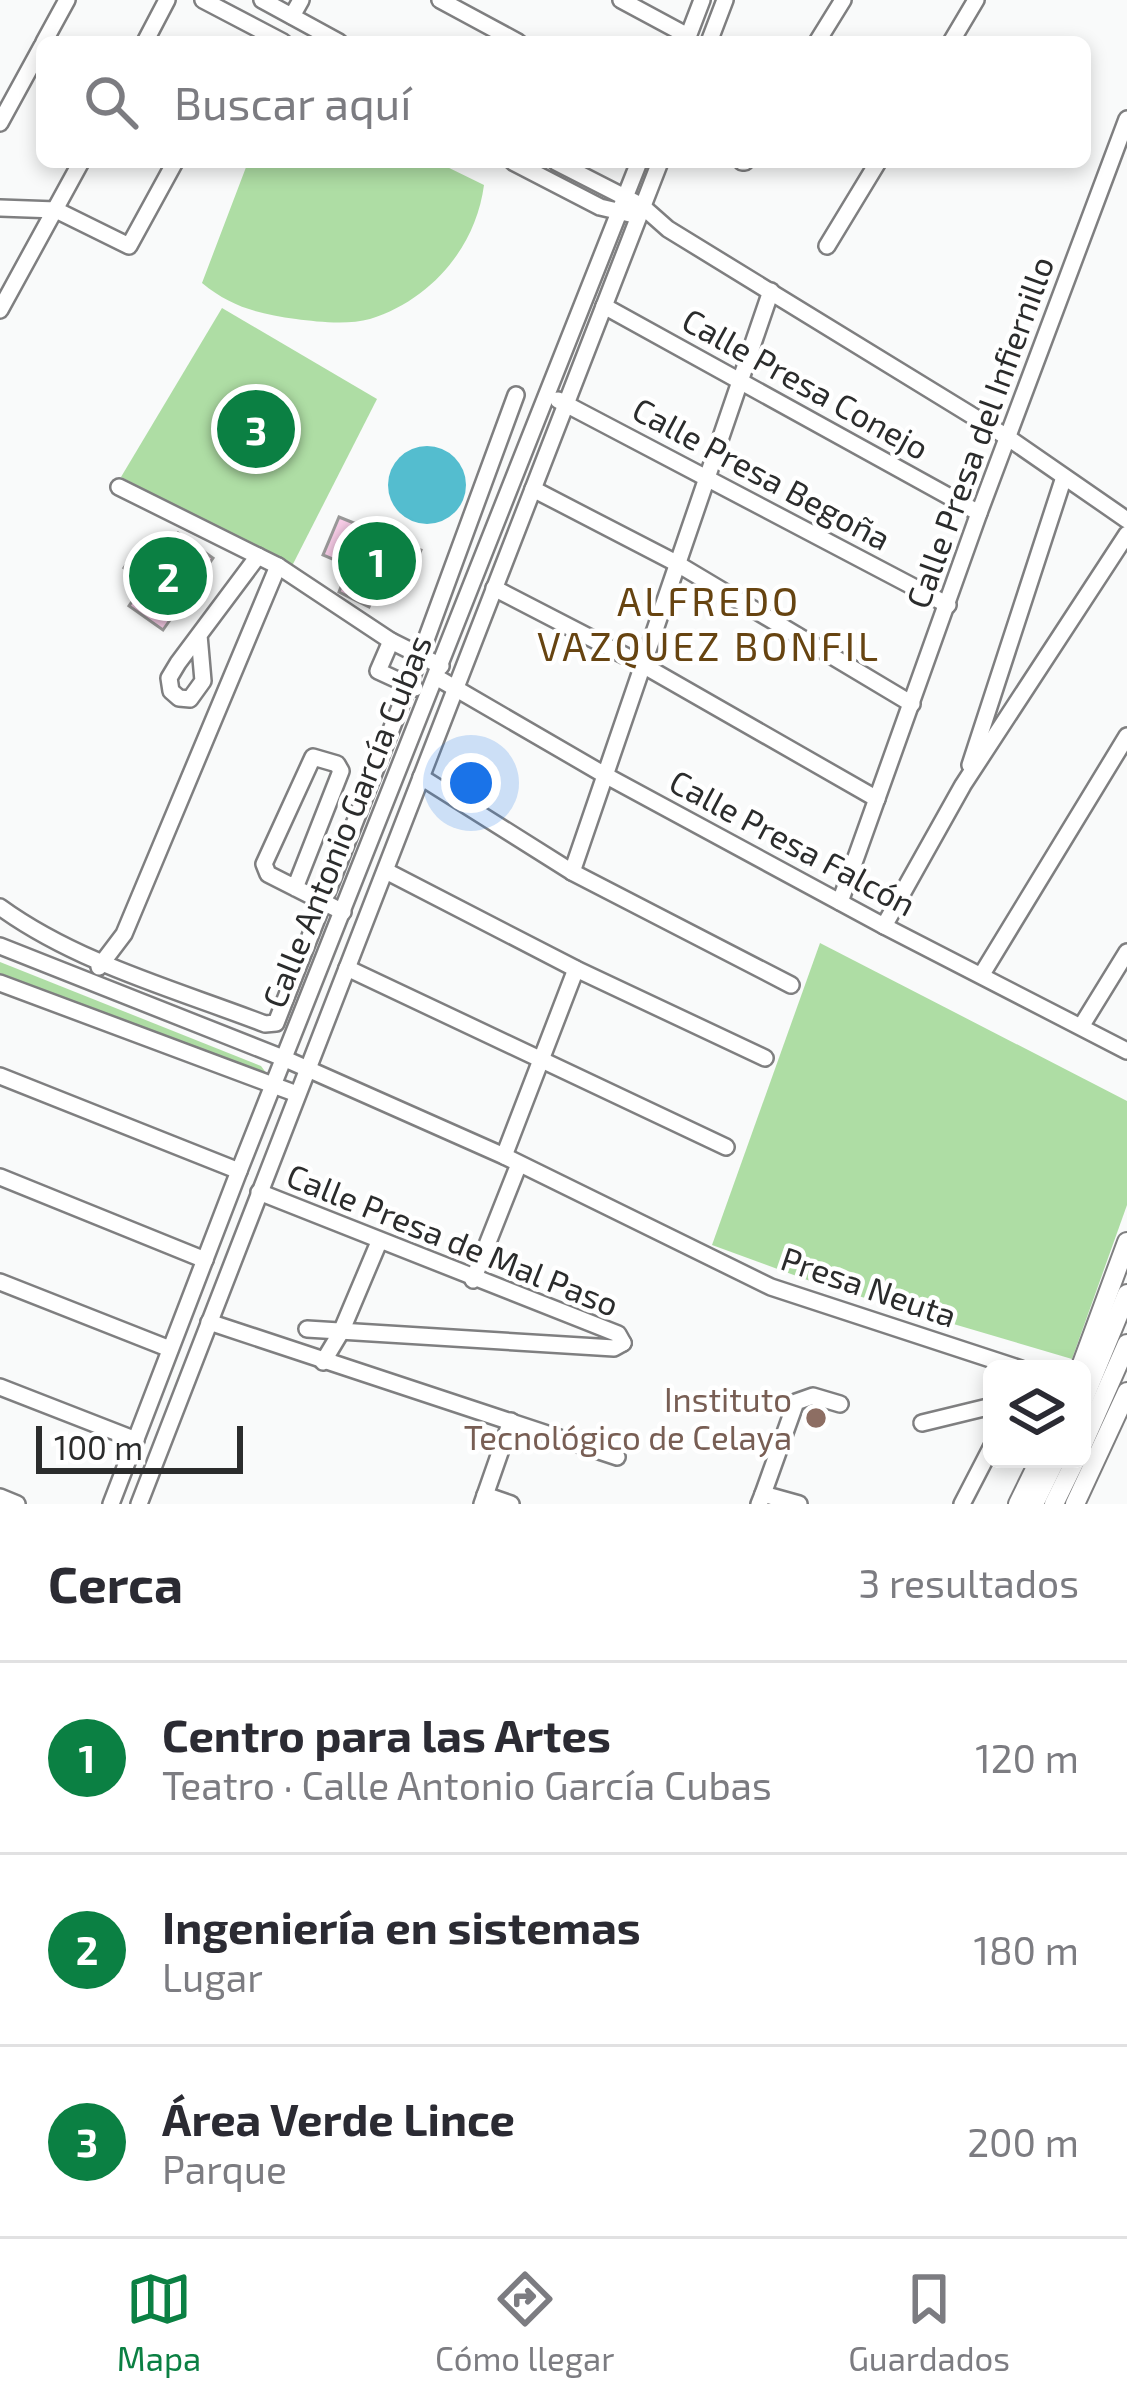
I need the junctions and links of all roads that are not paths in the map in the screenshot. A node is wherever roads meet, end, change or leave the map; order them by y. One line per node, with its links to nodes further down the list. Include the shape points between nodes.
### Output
1 (67, 0): 14 (street)
2 (167, 0): 15 (street)
3 (203, 0): 13 (street)
4 (262, 0): 12 (street)
5 (301, 0): 12 (street)
6 (440, 0): 19 (street)
7 (621, 0): 20 (street)
8 (701, 0): 21 (street)
9 (725, 0): 22 (street)
10 (976, 0): 24 (street)
11 (839, 4): 23 (street)
12 (292, 16): 18 (street)
13 (250, 25): 16 (street); 17 (street)
14 (47, 36)
15 (148, 36)
16 (244, 36)
17 (271, 36)
18 (328, 36)
19 (507, 36)
20 (682, 36)
21 (688, 36)
22 (711, 36)
23 (820, 36)
24 (955, 36)
25 (36, 57): 27 (street)
26 (1127, 119): 28 (street, Calle Presa del Infiernillo)
27 (0, 124)
28 (1120, 163): 48 (street, Calle Presa del Infiernillo)
29 (79, 168): 38 (street)
30 (172, 168): 38 (street, via 129,246)
31 (525, 168): 36 (street, via 600,207)
32 (565, 168): 36 (street)
33 (637, 168): 36 (street, Calle Antonio García Cubas)
34 (658, 168): 39 (street, Calle Antonio García Cubas)
35 (874, 168): 40 (street)
36 (622, 205): 39 (street); 45 (street, Calle Antonio García Cubas)
37 (0, 208): 38 (street)
38 (56, 210): 43 (street)
39 (640, 211): 41 (street); 42 (street, Calle Antonio García Cubas)
40 (827, 246)
41 (771, 291): 44 (street); 48 (street)
42 (604, 306): 44 (street, Calle Presa Conejo); 47 (street, Calle Antonio García Cubas)
43 (0, 310)
44 (739, 380): 49 (street); 53 (street, Calle Presa Conejo)
45 (547, 394): 47 (street, Calle Presa Begoña); 65 (street, Calle Antonio García Cubas)
46 (516, 395): 63 (street)
47 (566, 404): 49 (street, Calle Presa Begoña); 52 (street, Calle Antonio García Cubas)
48 (1007, 437): 50 (street); 53 (street, Calle Presa del Infiernillo)
49 (705, 477): 57 (street); 60 (street, Calle Presa Begoña)
50 (1064, 477): 54 (street); 73 (street)
51 (119, 487): 56 (street, Calle Presa Falcón)
52 (533, 489): 57 (street); 59 (street, Calle Antonio García Cubas)
53 (979, 513): 60 (street, Calle Presa del Infiernillo)
54 (1127, 520)
55 (1127, 534): 73 (street)
56 (258, 556): 58 (street, Calle Presa Falcón); 61 (street)
57 (676, 563): 64 (street); 69 (street)
58 (278, 566): 62 (street, Calle Presa Falcón); 86 (street, via 124,934)
59 (494, 588): 64 (street); 67 (street, Calle Antonio García Cubas)
60 (948, 605): 69 (street, Calle Presa del Infiernillo)
61 (199, 635)
62 (391, 641): 63 (street, Calle Presa Falcón); 66 (street, via 378,670)
63 (420, 656): 65 (street, Calle Presa Falcón); 66 (street)
64 (641, 664): 71 (street); 74 (street)
65 (438, 671): 67 (street, Calle Presa Falcón); 68 (street, Calle Antonio García Cubas)
66 (409, 685): 68 (street); 78 (street)
67 (458, 687): 71 (street, Calle Presa Falcón); 72 (street, Calle Antonio García Cubas)
68 (429, 694): 81 (street, Calle Antonio García Cubas)
69 (912, 704): 74 (street, Calle Presa del Infiernillo)
70 (1127, 736): 90 (street)
71 (603, 774): 76 (street); 79 (street, Calle Presa Falcón)
72 (421, 777): 75 (street, Calle Antonio García Cubas); 76 (street)
73 (963, 785): 82 (street)
74 (877, 800): 79 (street, Calle Presa del Infiernillo)
75 (386, 871): 87 (street, Calle Antonio García Cubas); 89 (street)
76 (572, 872): 93 (street)
77 (295, 888): 77 (street, via 264,864 313,757 341,771); 78 (street)
78 (322, 902): 81 (street); 86 (street, via 275,1023)
79 (840, 902): 82 (street, Calle Presa Falcón)
80 (0, 907): 84 (street)
81 (343, 912): 96 (street, Calle Antonio García Cubas)
82 (884, 926): 90 (street, Calle Presa Falcón)
83 (0, 946): 88 (street, Presa Neuta)
84 (68, 947): 86 (street); 88 (street)
85 (1127, 952): 94 (street)
86 (102, 961): 92 (street)
87 (347, 968): 98 (street); 99 (street, Calle Antonio García Cubas)
88 (58, 969): 92 (street, Presa Neuta)
89 (576, 969): 97 (street); 98 (street)
90 (982, 974): 94 (street, Calle Presa Falcón)
91 (0, 982): 101 (street)
92 (91, 982): 96 (street, Presa Neuta)
93 (791, 985)
94 (1082, 1025): 95 (street, Calle Presa Falcón)
95 (1127, 1051)
96 (283, 1058): 99 (street, Presa Neuta); 101 (street, Calle Antonio García Cubas)
97 (765, 1058)
98 (543, 1059): 103 (street); 104 (street)
99 (307, 1069): 102 (street, Calle Antonio García Cubas); 104 (street, Presa Neuta)
100 (0, 1076): 105 (street)
101 (273, 1085): 102 (street); 105 (street, Calle Antonio García Cubas)
102 (297, 1094): 107 (street, Calle Antonio García Cubas)
103 (726, 1147)
104 (512, 1160): 111 (street); 119 (street, Presa Neuta, via 771,1287)
105 (239, 1171): 110 (street, Calle Antonio García Cubas)
106 (0, 1177): 110 (street)
107 (259, 1192): 108 (street, Calle Presa de Mal Paso); 114 (street, Calle Antonio García Cubas)
108 (379, 1241): 111 (street, Calle Presa de Mal Paso); 116 (street)
109 (1127, 1242): 120 (main road)
110 (205, 1260): 118 (street, Calle Antonio García Cubas)
111 (473, 1280): 116 (street, Calle Presa de Mal Paso, via 618,1334 623,1343)
112 (0, 1282): 118 (street)
113 (1127, 1294): 122 (main road)
114 (209, 1322): 121 (street); 142 (street, Calle Antonio García Cubas)
115 (308, 1329): 116 (street)
116 (340, 1332): 121 (street)
117 (1127, 1344): 129 (main road)
118 (170, 1349): 131 (street, Calle Antonio García Cubas)
119 (994, 1360)
120 (1083, 1360)
121 (323, 1362): 127 (street)
122 (1091, 1382)
123 (0, 1387): 131 (street)
124 (1127, 1392): 130 (main road)
125 (840, 1404): 139 (street, via 813,1396 796,1402)
126 (983, 1408): 128 (street)
127 (511, 1421): 132 (street); 138 (street)
128 (922, 1423)
129 (1091, 1426)
130 (1121, 1426): 149 (main road)
131 (136, 1440): 141 (street, Calle Antonio García Cubas)
132 (617, 1457)
133 (983, 1463): 145 (street)
134 (1036, 1468): 146 (main road)
135 (1052, 1468): 147 (main road)
136 (1072, 1468): 148 (main road)
137 (0, 1497): 140 (street)
138 (483, 1499): 143 (street)
139 (761, 1499): 144 (street)
140 (17, 1504)
141 (111, 1504)
142 (139, 1504)
143 (511, 1504)
144 (800, 1504)
145 (962, 1504)
146 (1018, 1504)
147 (1034, 1504)
148 (1054, 1504)
149 (1076, 1504)

